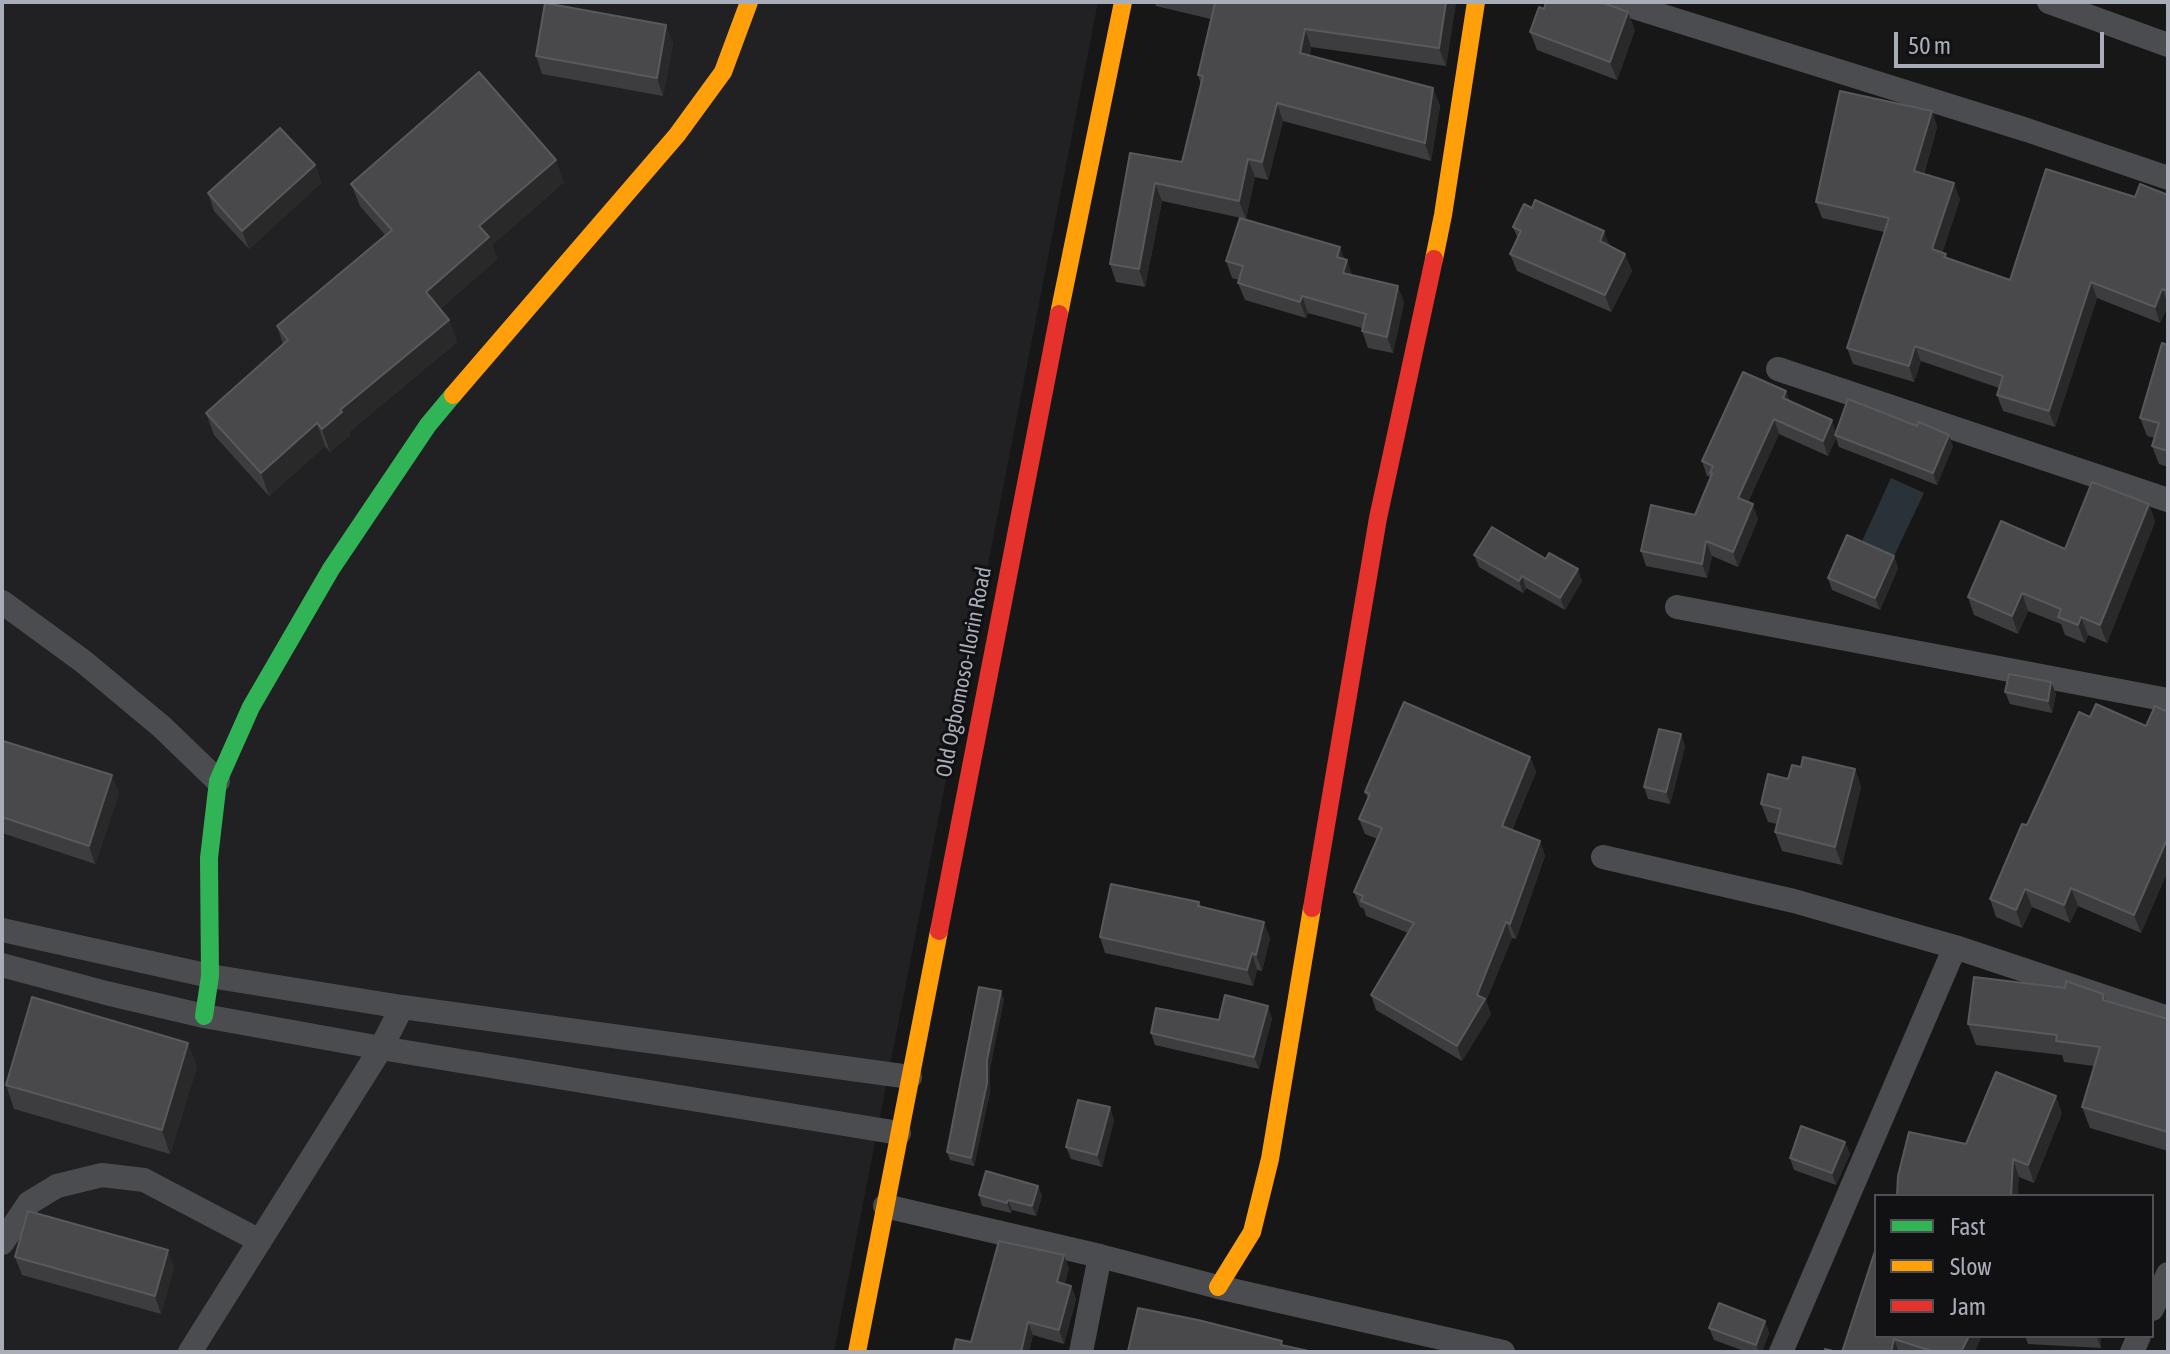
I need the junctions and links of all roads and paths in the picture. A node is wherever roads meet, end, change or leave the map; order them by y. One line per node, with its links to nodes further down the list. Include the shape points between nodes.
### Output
1 (749, 2): 14 (main road, via 723,72 677,135 428,425 331,569 251,707)
2 (1123, 2): 24 (main road, Old Ogbomoso-Ilorin Road)
3 (1476, 2): 31 (main road, via 1443,215 1378,518 1270,1159 1252,1232)
4 (1618, 2): 8 (street)
5 (2049, 2): 6 (street)
6 (2074, 6): 7 (street)
7 (2168, 45)
8 (2168, 178)
9 (1778, 369): 10 (street)
10 (2168, 500)
11 (2, 602): 14 (street, via 84,662)
12 (1677, 607): 13 (street)
13 (2168, 700)
14 (218, 781): 19 (main road, via 209,858)
15 (1603, 857): 17 (street, via 1763,893)
16 (2, 930): 19 (street)
17 (1955, 947): 22 (street); 37 (street)
18 (2, 965): 21 (street)
19 (210, 976): 20 (street); 21 (main road)
20 (402, 1007): 23 (street); 24 (street)
21 (204, 1016): 23 (street)
22 (2168, 1018)
23 (381, 1048): 25 (street); 27 (street)
24 (910, 1077): 25 (main road, Old Ogbomoso-Ilorin Road)
25 (899, 1133): 26 (main road, Old Ogbomoso-Ilorin Road)
26 (885, 1206): 29 (street); 34 (main road, Old Ogbomoso-Ilorin Road)
27 (260, 1241): 28 (street, via 144,1180 102,1175 57,1186 29,1203); 33 (street)
28 (2, 1243)
29 (1100, 1256): 31 (street); 35 (street)
30 (2168, 1274): 32 (street)
31 (1218, 1287): 36 (street)
32 (2154, 1305)
33 (190, 1352)
34 (857, 1352)
35 (1081, 1352)
36 (1503, 1352)
37 (1781, 1352)

